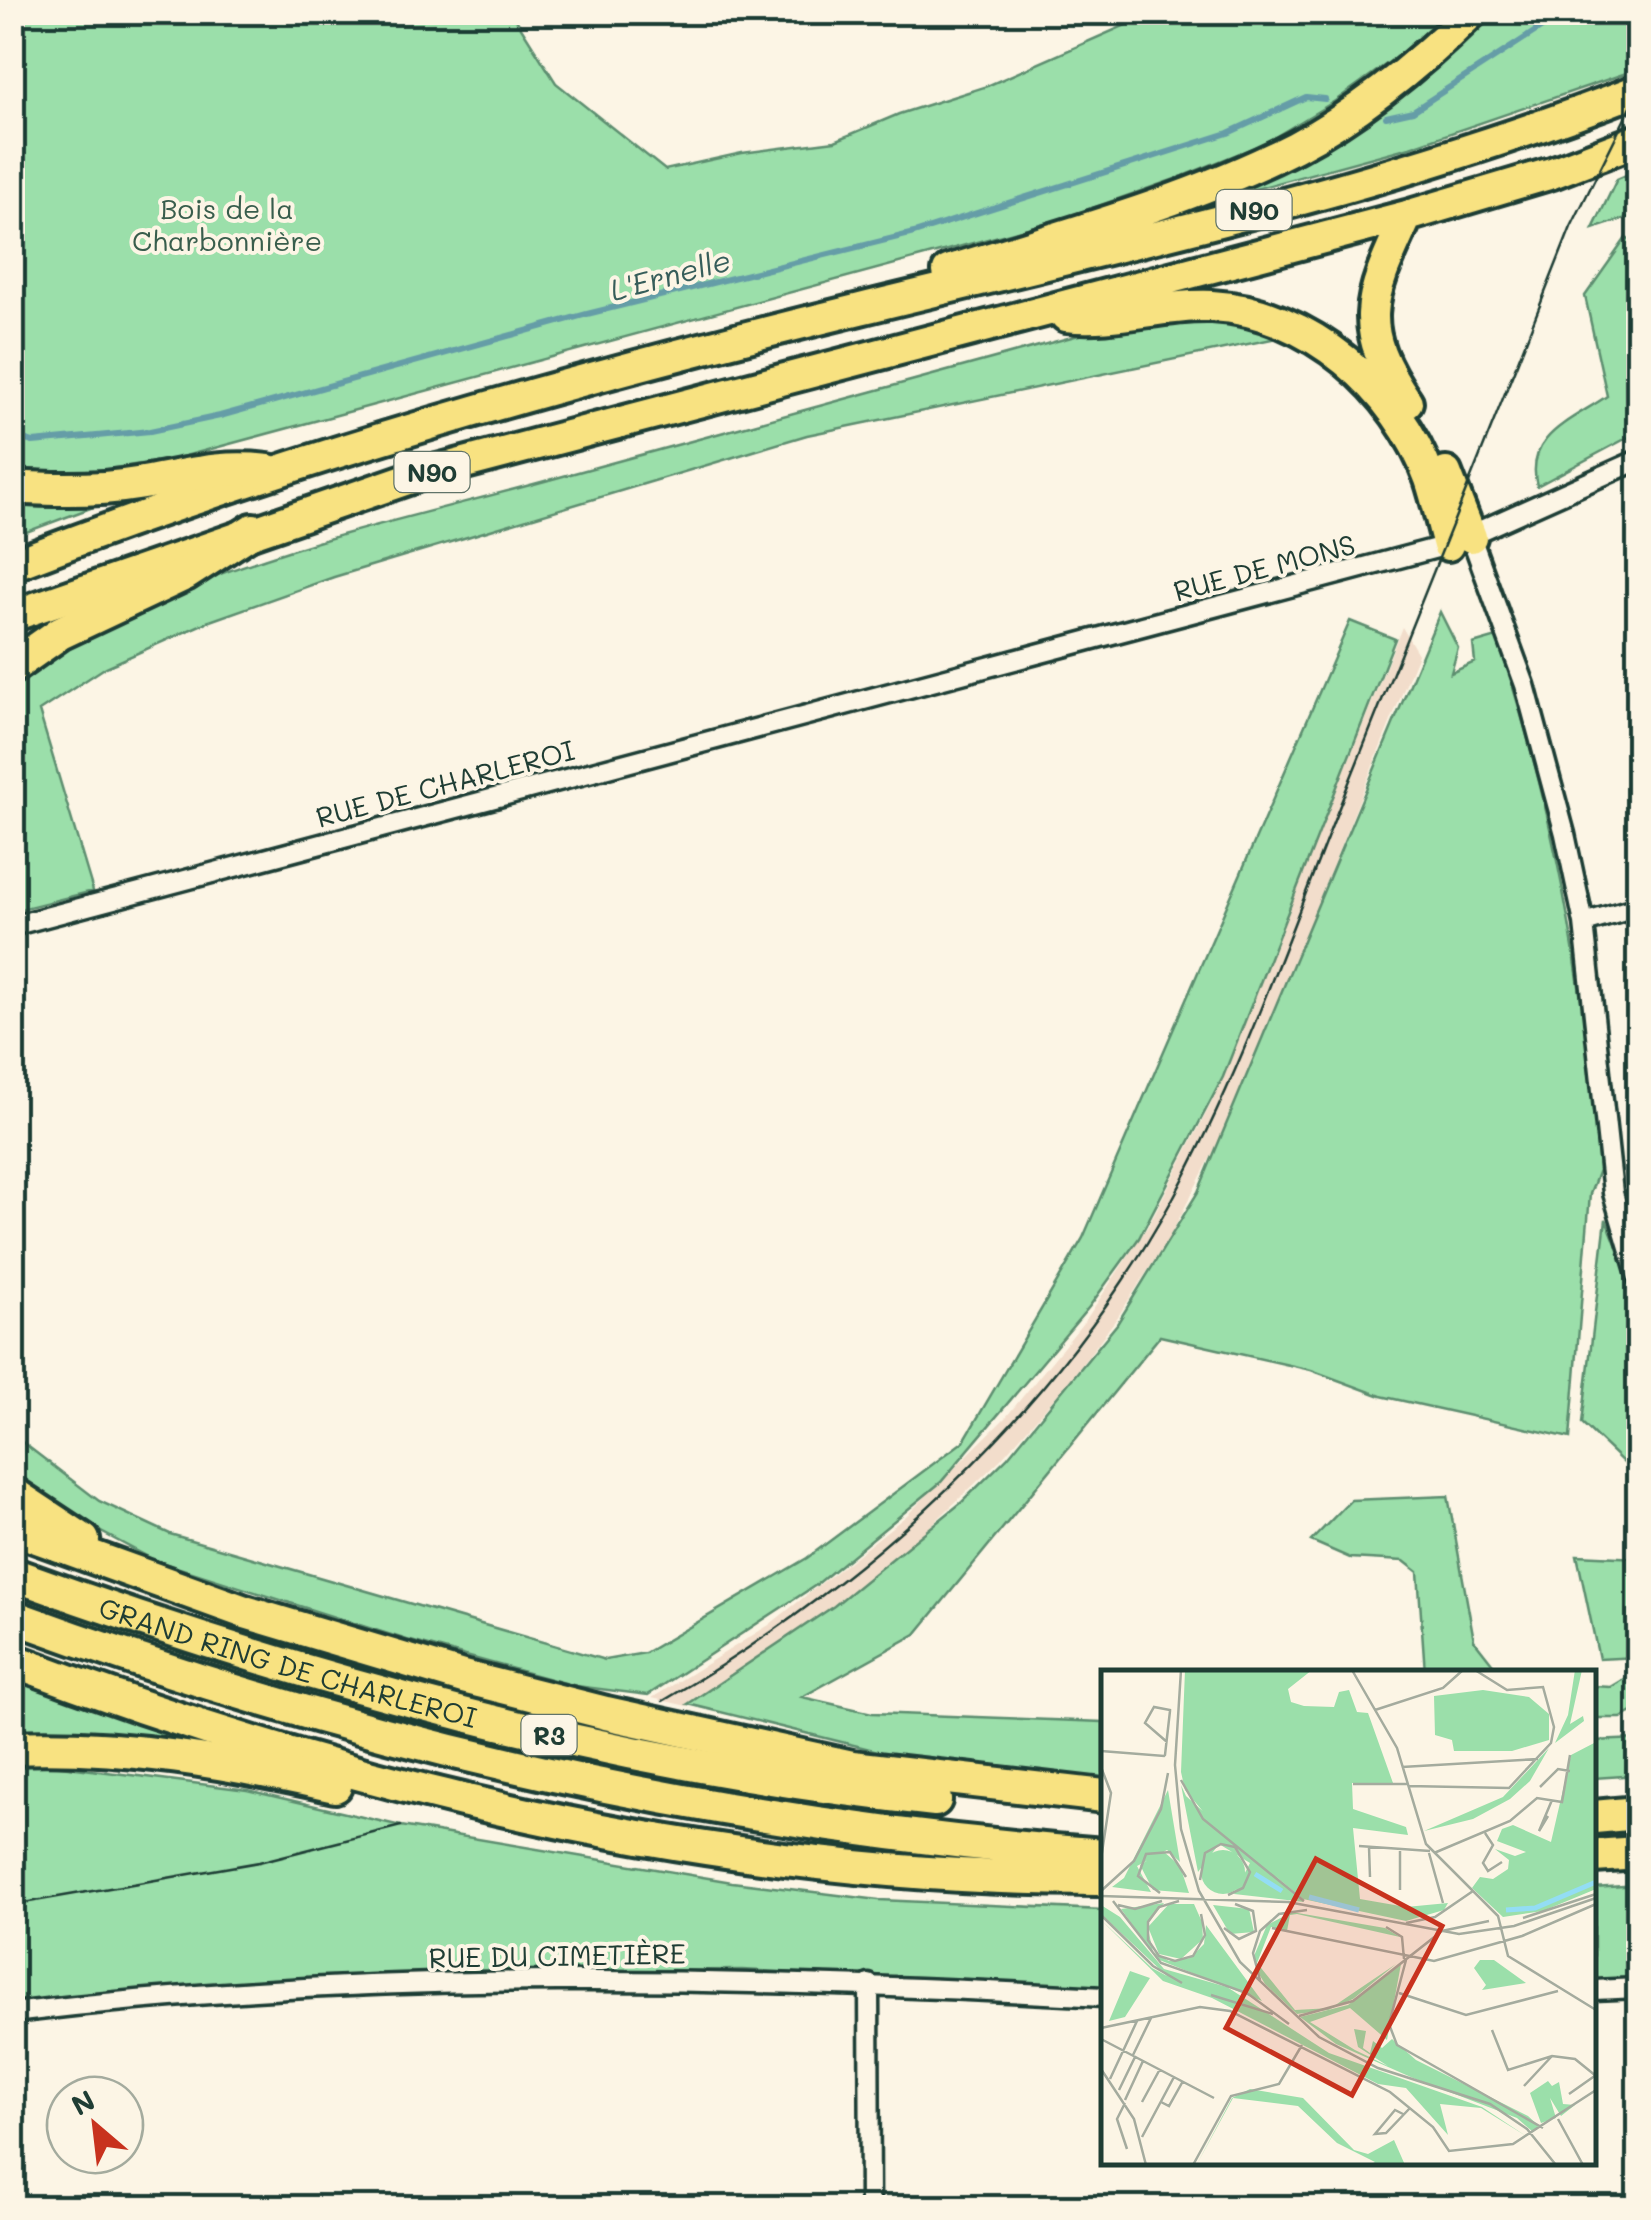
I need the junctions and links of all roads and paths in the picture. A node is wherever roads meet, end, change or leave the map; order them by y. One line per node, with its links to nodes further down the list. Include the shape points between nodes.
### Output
1 (1472, 12): 5 (highway, via 1431,53 1298,145 1214,182 913,281)
2 (1638, 90): 5 (highway, N90, via 1538,129 1373,178 1024,272)
3 (1638, 140): 4 (highway, N90, via 1552,174)
4 (1407, 216): 6 (highway, N90); 11 (highway, via 1370,316 1379,359 1425,428)
5 (862, 308): 8 (highway, N90)
6 (1038, 312): 10 (highway, N90, via 419,475); 11 (highway, via 1090,319 1214,306 1305,334 1380,393)
7 (1638, 460): 11 (street, RUE DE MONS)
8 (268, 471): 9 (highway, via 227,466 134,485); 12 (highway, N90)
9 (12, 488)
10 (253, 530): 13 (highway, N90); 14 (highway, via 185,574 60,632)
11 (1460, 541): 15 (street, RUE DE MONS); 17 (street, via 1525,686)
12 (12, 564)
13 (12, 616)
14 (12, 668)
15 (891, 692): 18 (street, RUE DE CHARLEROI)
16 (1638, 908): 17 (street)
17 (1584, 923): 19 (street, via 1613,1192)
18 (12, 926)
19 (1638, 1278)
20 (12, 1493): 22 (highway)
21 (12, 1528): 22 (highway)
22 (129, 1570): 27 (highway, via 463,1678 643,1722 852,1766)
23 (12, 1574): 30 (highway, GRAND RING DE CHARLEROI / R3, via 316,1677 502,1725 840,1790)
24 (12, 1616): 32 (highway, GRAND RING DE CHARLEROI / R3, via 310,1717 499,1766 834,1829)
25 (12, 1660): 28 (highway, via 198,1728)
26 (12, 1748): 28 (highway, via 212,1762 441,1810)
27 (1101, 1796)
28 (497, 1810): 35 (highway, via 710,1849 861,1867 1004,1880)
29 (1638, 1813): 31 (highway)
30 (1101, 1815)
31 (1596, 1817)
32 (1101, 1854)
33 (1638, 1854): 34 (highway)
34 (1596, 1856)
35 (1101, 1880)
36 (869, 1984): 39 (street, RUE DU CIMETIÈRE); 40 (street, RUE DU CIMETIÈRE, via 512,1980); 41 (street)
37 (1638, 1988): 38 (street)
38 (1596, 1990)
39 (1101, 1997)
40 (12, 2013)
41 (870, 2208)

